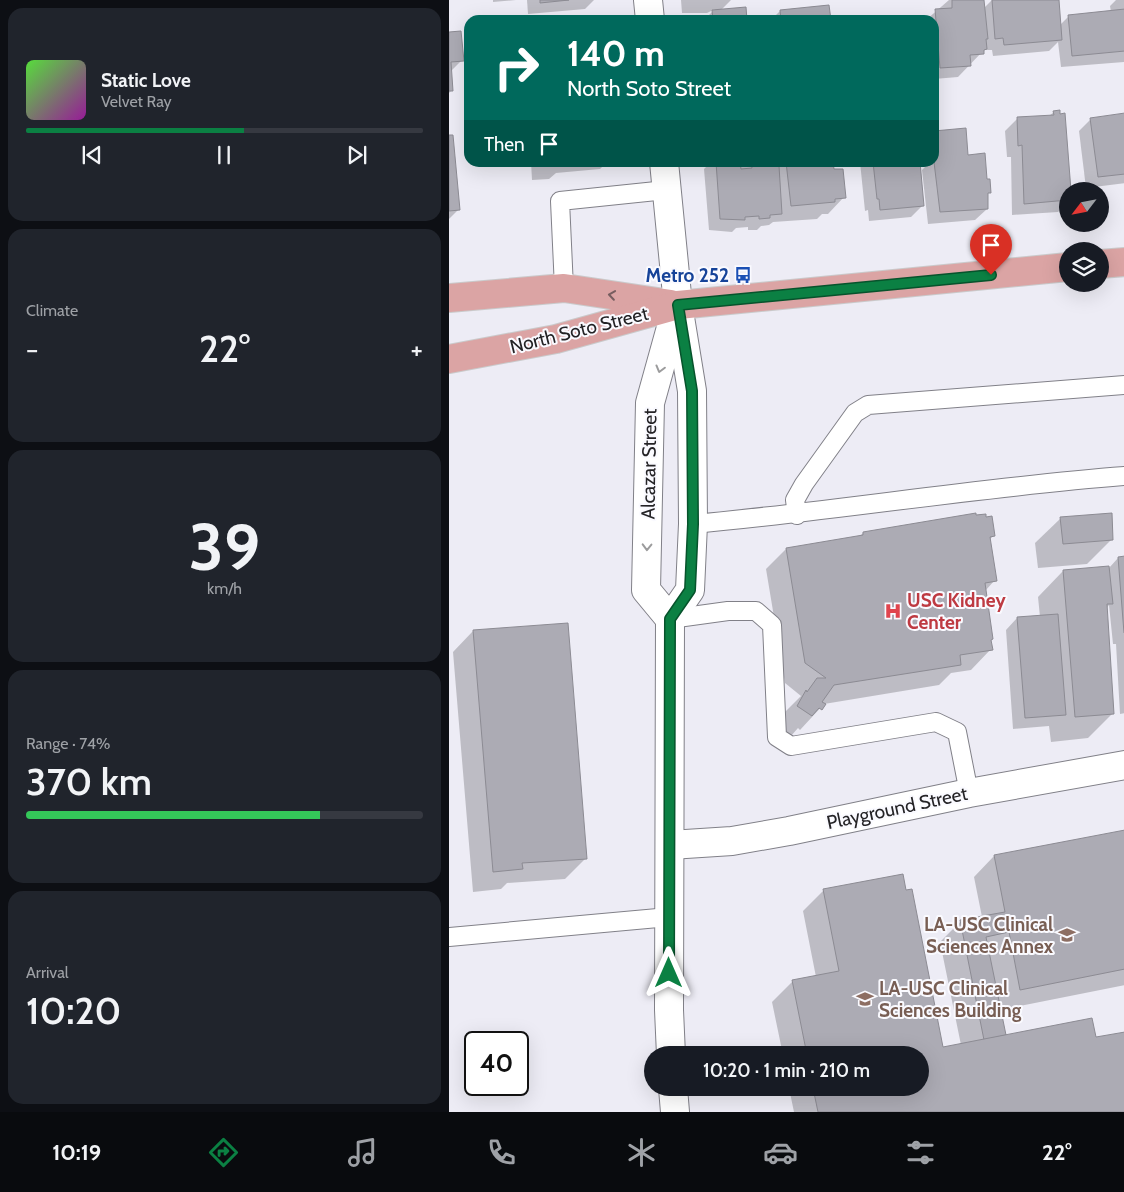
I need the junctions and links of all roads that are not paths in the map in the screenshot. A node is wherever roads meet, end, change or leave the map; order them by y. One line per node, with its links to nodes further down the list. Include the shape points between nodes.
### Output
1 (648, 0): 2 (street)
2 (650, 15)
3 (664, 167): 4 (street, Alcazar Street)
4 (666, 190): 8 (lane, via 560,201); 10 (street, Alcazar Street)
5 (1124, 262): 6 (main road)
6 (1109, 263)
7 (1059, 268): 10 (main road, North Soto Street)
8 (564, 288): 9 (main road); 10 (main road, one-way to 8)
9 (449, 298)
10 (678, 305): 11 (main road, North Soto Street, via 555,339); 15 (street, Alcazar Street, via 692,391); 16 (street, Alcazar Street, one-way to 16, via 650,402 646,590)
11 (449, 359)
12 (1124, 385): 14 (lane, via 868,405 855,413 804,484 795,500)
13 (1124, 476): 14 (lane)
14 (797, 515): 15 (lane)
15 (693, 524): 16 (street, Alcazar Street, via 690,590)
16 (670, 619): 18 (lane, via 728,610 756,611 772,625 777,737 791,746 936,722 957,732); 19 (street)
17 (1124, 765): 18 (street, Playground Street)
18 (969, 793): 19 (street, Playground Street, via 732,841)
19 (670, 845): 20 (street)
20 (669, 917): 21 (lane); 22 (street)
21 (449, 937)
22 (671, 1046)
23 (674, 1096): 24 (street)
24 (675, 1112)

